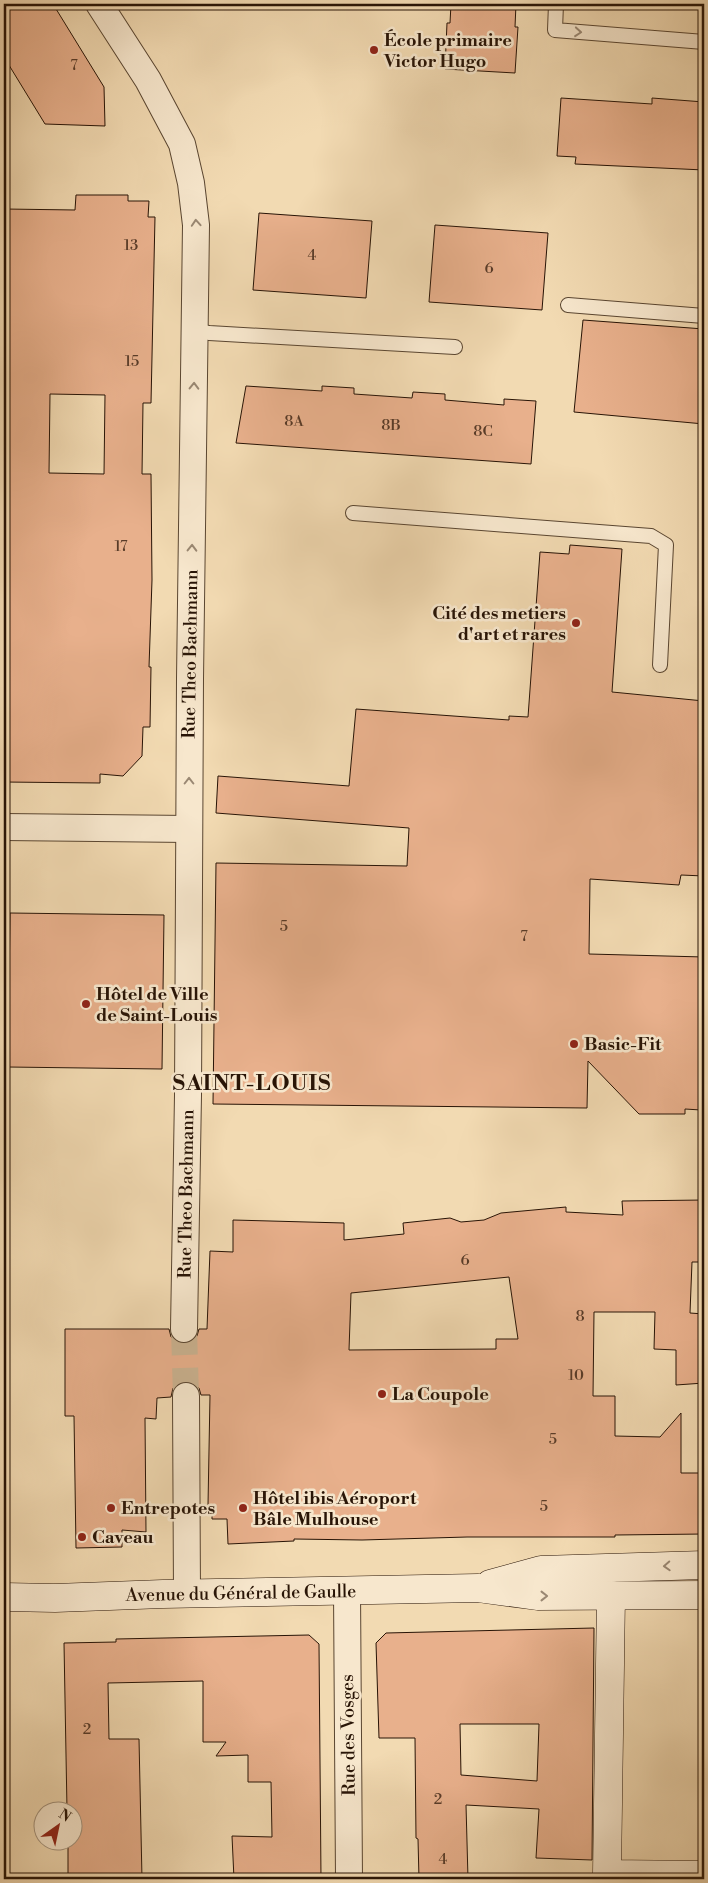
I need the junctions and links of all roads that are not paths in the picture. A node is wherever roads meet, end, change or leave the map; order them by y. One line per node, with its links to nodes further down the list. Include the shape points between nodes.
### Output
1 (99, 4): 6 (street, Rue Theo Bachmann, one-way to 1, via 196,225 182,144 148,80)
2 (556, 4): 3 (lane, one-way to 3, via 555,30)
3 (704, 42)
4 (568, 305): 5 (lane)
5 (704, 316)
6 (195, 330): 7 (lane); 11 (street, Rue Theo Bachmann, one-way to 6)
7 (455, 347)
8 (353, 513): 9 (lane, via 651,536 666,545)
9 (660, 665)
10 (4, 827): 11 (street)
11 (188, 830): 12 (street, Rue Theo Bachmann)
12 (184, 1330)
13 (186, 1396): 17 (street)
14 (704, 1565): 15 (main road, Avenue du Général de Gaulle, one-way to 15, via 541,1570)
15 (478, 1588): 16 (main road, Avenue du Général de Gaulle); 18 (main road, Avenue du Général de Gaulle, one-way to 18, via 538,1596)
16 (347, 1591): 17 (main road, Avenue du Général de Gaulle); 22 (street, Rue des Vosges)
17 (187, 1593): 20 (main road, Avenue du Général de Gaulle)
18 (611, 1595): 19 (main road, Avenue du Général de Gaulle); 21 (main road, via 607,1874)
19 (704, 1595)
20 (4, 1597)
21 (704, 1875)
22 (349, 1879)

